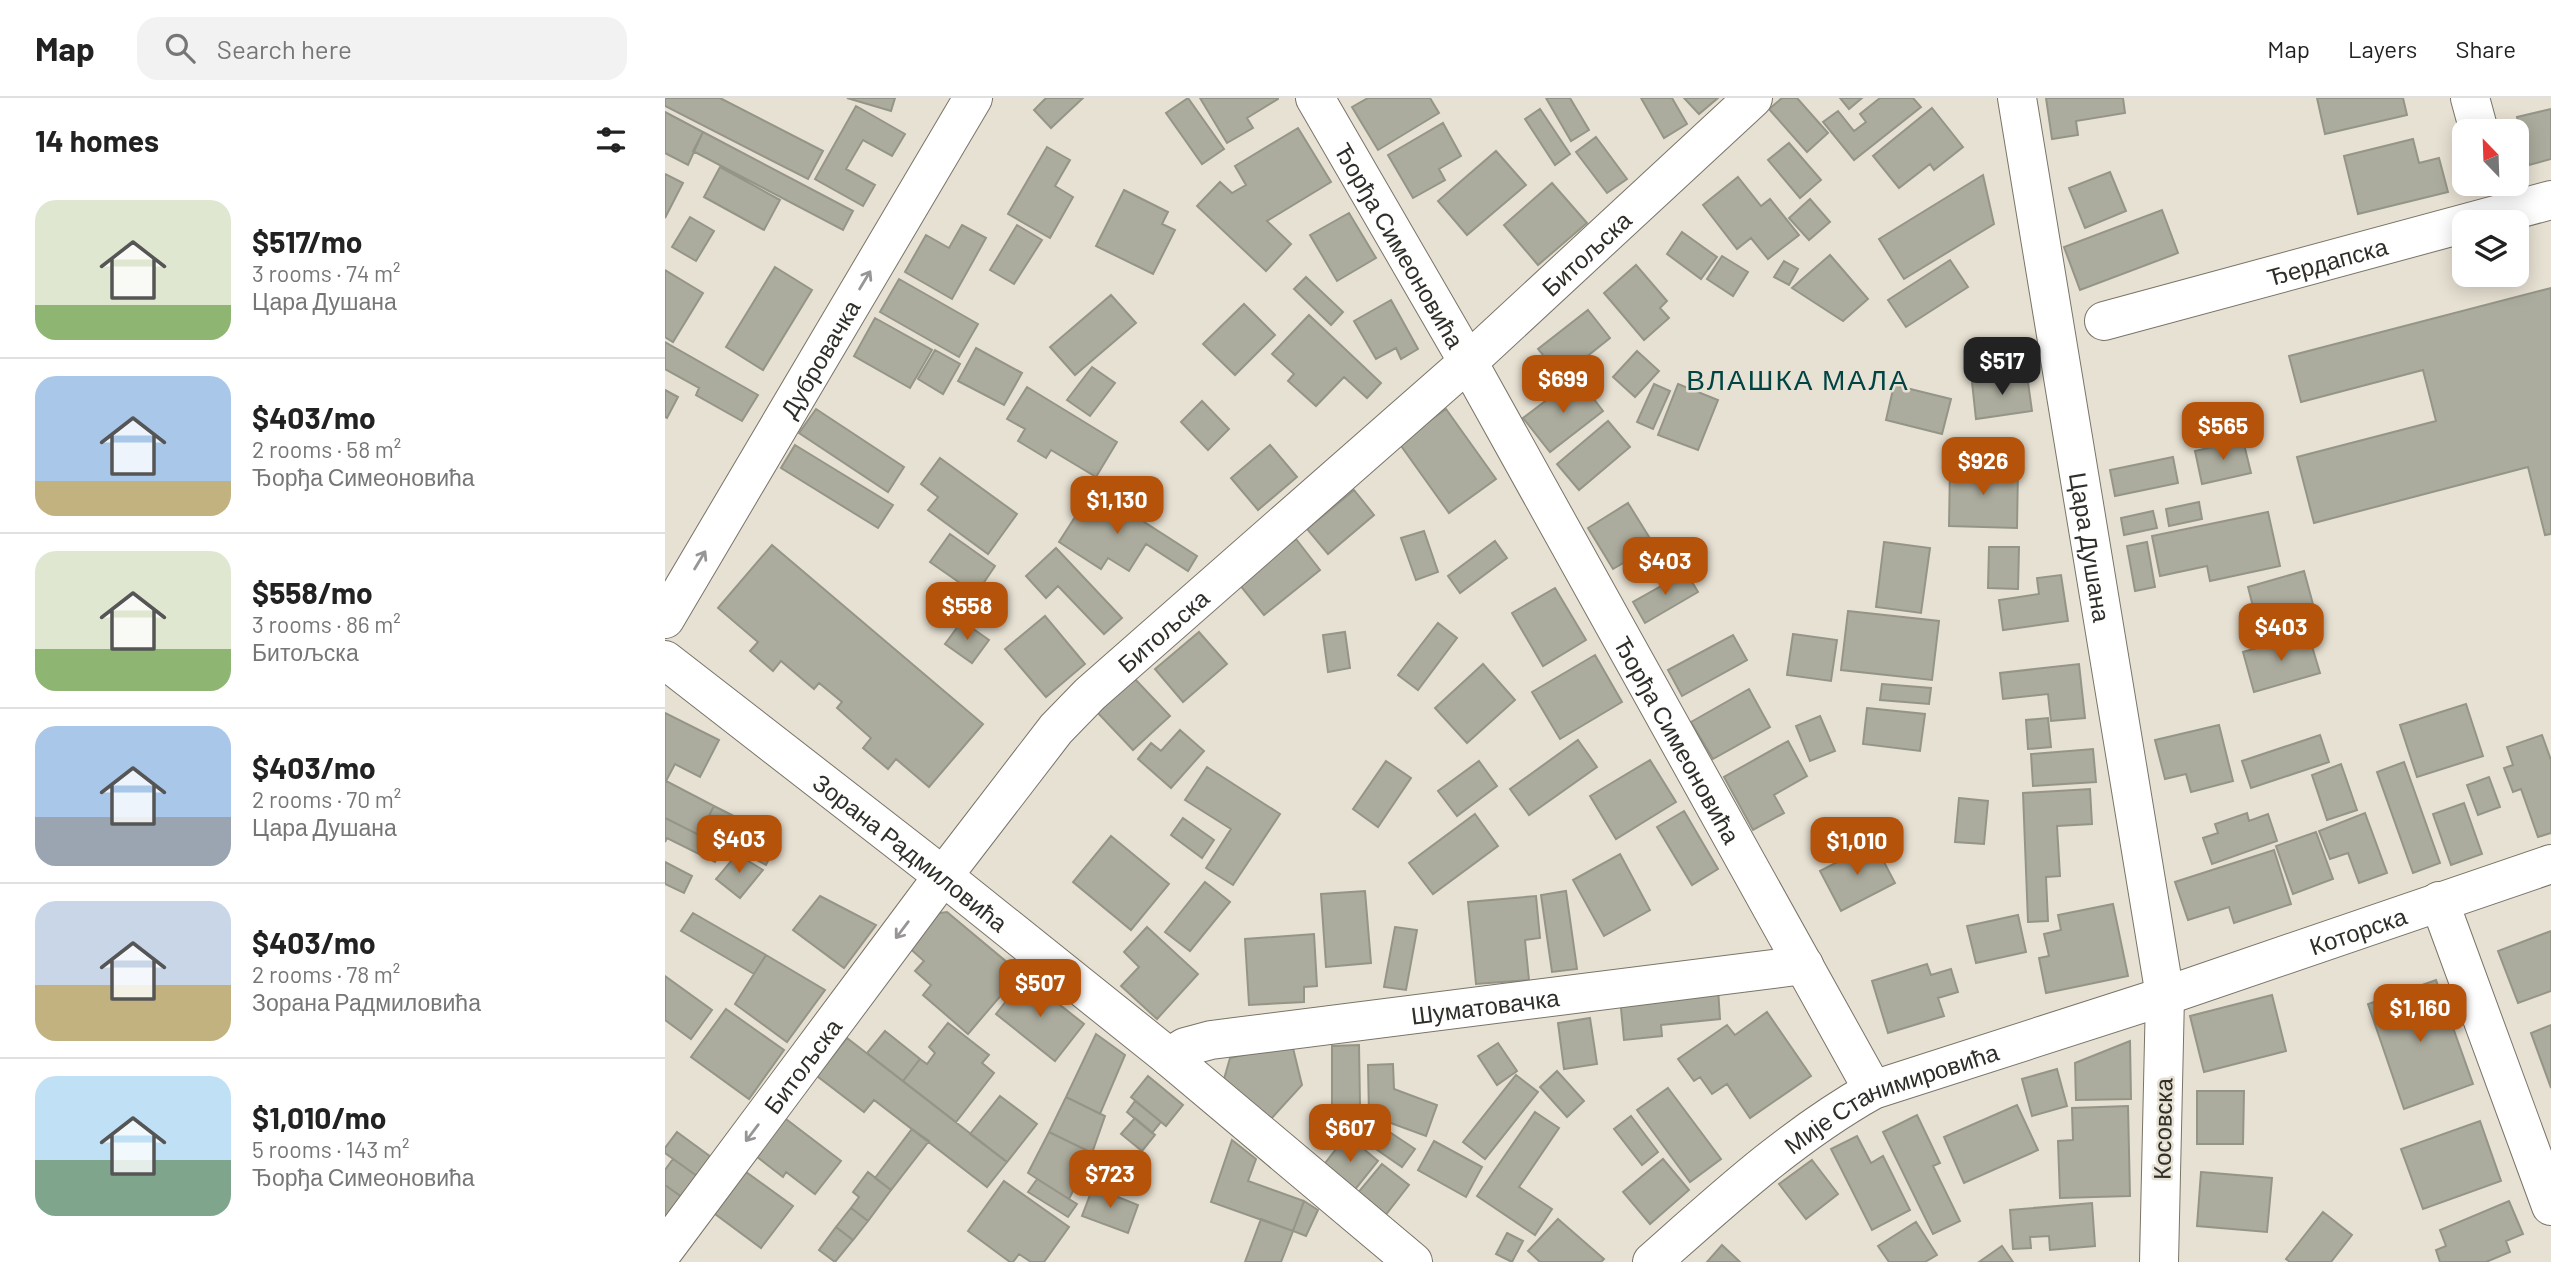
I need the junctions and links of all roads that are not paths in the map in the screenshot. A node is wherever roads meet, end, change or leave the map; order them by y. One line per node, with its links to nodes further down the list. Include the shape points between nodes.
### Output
1 (973, 98): 11 (street, Дубровачка, one-way to 1)
2 (1315, 98): 10 (street, Ђорђа Симеоновића)
3 (1753, 98): 10 (street, Битољска)
4 (2017, 98): 17 (street, Цара Душана)
5 (2470, 98): 6 (street)
6 (2476, 119)
7 (2498, 198): 8 (street, Ђердапска); 9 (street, Ђердапска)
8 (2551, 200)
9 (2104, 321)
10 (1468, 362): 14 (street, Битољска, via 1090,694 1056,729); 16 (street, Ђорђа Симеоновића)
11 (665, 619)
12 (665, 660): 14 (street, Зорана Радмиловића)
13 (2551, 864): 15 (street, Которска)
14 (943, 876): 18 (street, Зорана Радмиловића); 21 (street, Битољска, one-way to 21)
15 (2439, 901): 17 (street, Которска); 20 (street)
16 (1804, 965): 18 (street, Шуматовачка, via 1211,1040); 19 (street, Ђорђа Симеоновића)
17 (2165, 996): 19 (street, Мије Станимировића); 24 (street, Косовска)
18 (1169, 1057): 22 (street, Зорана Радмиловића)
19 (1873, 1090): 23 (street, Мије Станимировића, via 1790,1143)
20 (2551, 1206)
21 (665, 1249)
22 (1413, 1262)
23 (1652, 1262)
24 (2159, 1262)

